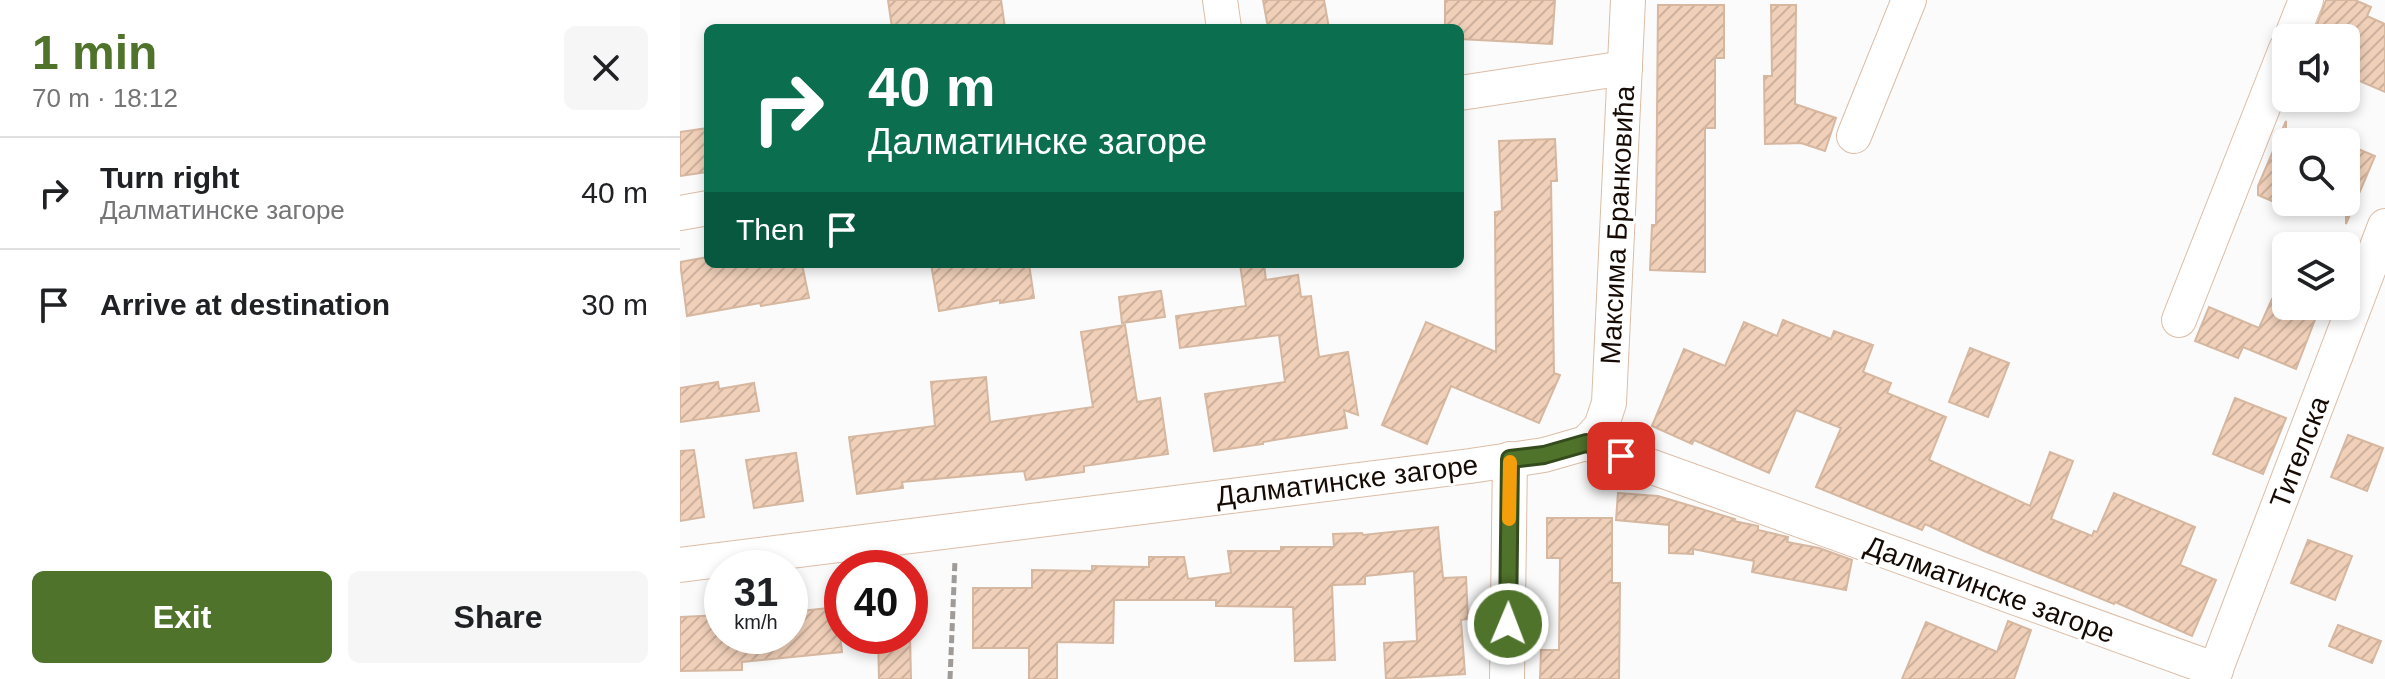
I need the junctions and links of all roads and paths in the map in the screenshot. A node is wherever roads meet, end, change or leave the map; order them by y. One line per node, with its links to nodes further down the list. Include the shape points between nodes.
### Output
1 (1220, 0): 5 (street)
2 (1628, 0): 7 (street, Максима Бранковића)
3 (1909, 0): 10 (street)
4 (2306, 0): 6 (street)
5 (1223, 24)
6 (2297, 24)
7 (1625, 68): 9 (street); 15 (street, Максима Бранковића, via 1609,403 1601,427)
8 (2272, 84): 14 (street)
9 (1464, 92)
10 (1854, 136)
11 (704, 209): 12 (street)
12 (680, 213)
13 (2385, 226): 19 (street, Тителска)
14 (2179, 320)
15 (1586, 443): 16 (street, Далматинске загоре); 19 (street, Далматинске загоре)
16 (1510, 459): 17 (street, Далматинске загоре); 21 (street)
17 (956, 530): 18 (street, Далматинске загоре); 20 (path)
18 (680, 565)
19 (2214, 674)
20 (950, 679)
21 (1507, 679)

